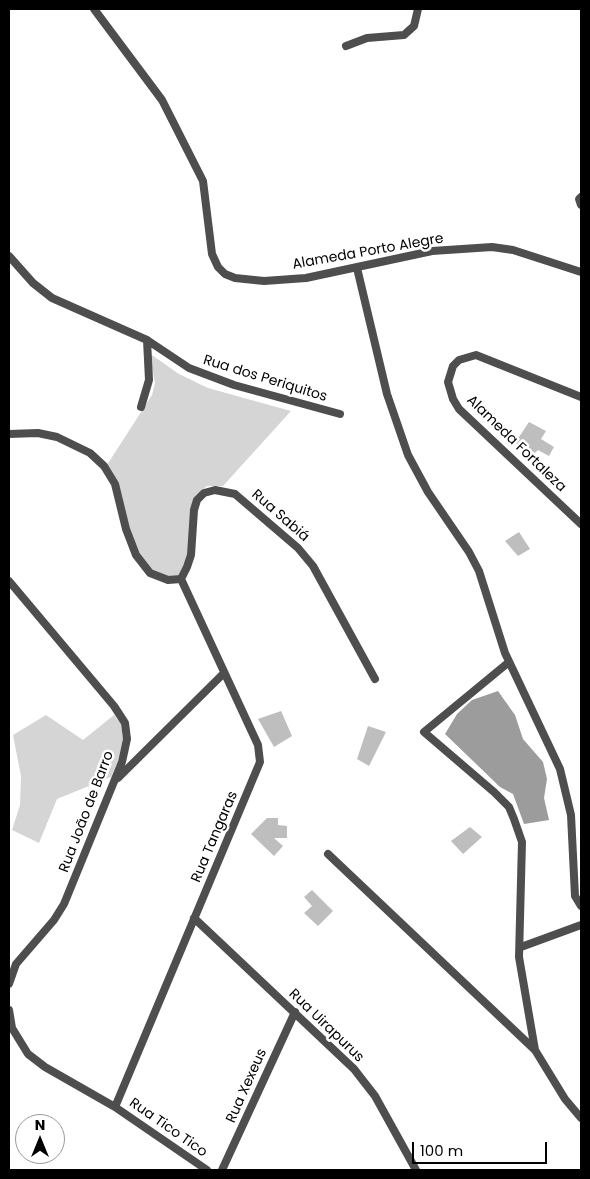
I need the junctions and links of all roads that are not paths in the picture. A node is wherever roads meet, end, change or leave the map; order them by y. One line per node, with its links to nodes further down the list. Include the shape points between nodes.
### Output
1 (94, 9): 7 (street, Alameda Porto Alegre, via 162,100 203,181 212,254 225,274 264,281 306,278)
2 (418, 9): 3 (street, via 414,26 404,35 367,38)
3 (346, 46)
4 (581, 197): 5 (street)
5 (581, 205)
6 (9, 256): 9 (street, Rua dos Periquitos, via 32,283 52,298)
7 (357, 268): 8 (street, Alameda Porto Alegre, via 432,251 492,247 513,250); 17 (street, via 387,394 408,455 428,492 469,552)
8 (581, 272)
9 (147, 340): 11 (street, via 149,380); 12 (street, Rua dos Periquitos, via 207,376)
10 (581, 397): 14 (street, Alameda Fortaleza, via 476,355 459,360 453,366 448,382 459,409)
11 (141, 407)
12 (340, 414)
13 (9, 434): 15 (street, via 38,433 58,437 90,453 104,466 115,484 136,556 150,573 168,580)
14 (581, 524)
15 (181, 579): 18 (street, Rua Tangaras); 19 (street, Rua Sabiá, via 191,555 197,500 214,490 235,494 298,548 313,566)
16 (9, 581): 20 (street, Rua João de Barro, via 125,723 127,740)
17 (509, 662): 22 (street, via 560,768 571,815 575,896); 25 (street, via 424,732 508,807 522,842)
18 (224, 674): 20 (street); 23 (street, Rua Tangaras, via 258,744 260,762)
19 (375, 679)
20 (115, 780): 26 (street, Rua João de Barro, via 64,904 16,964)
21 (328, 854): 29 (street)
22 (581, 906)
23 (194, 918): 28 (street, Rua Uirapurus); 30 (street, Rua Tangaras)
24 (581, 925): 25 (street)
25 (521, 948): 29 (street, via 519,957)
26 (9, 984)
27 (9, 1010): 30 (street, via 12,1028 28,1054)
28 (295, 1012): 33 (street, Rua Xexeus); 34 (street, Rua Uirapurus, via 354,1070 375,1096)
29 (535, 1050): 31 (street, via 565,1099)
30 (115, 1107): 32 (street, Rua Tico Tico)
31 (581, 1118)
32 (207, 1170)
33 (222, 1170)
34 (416, 1170)

